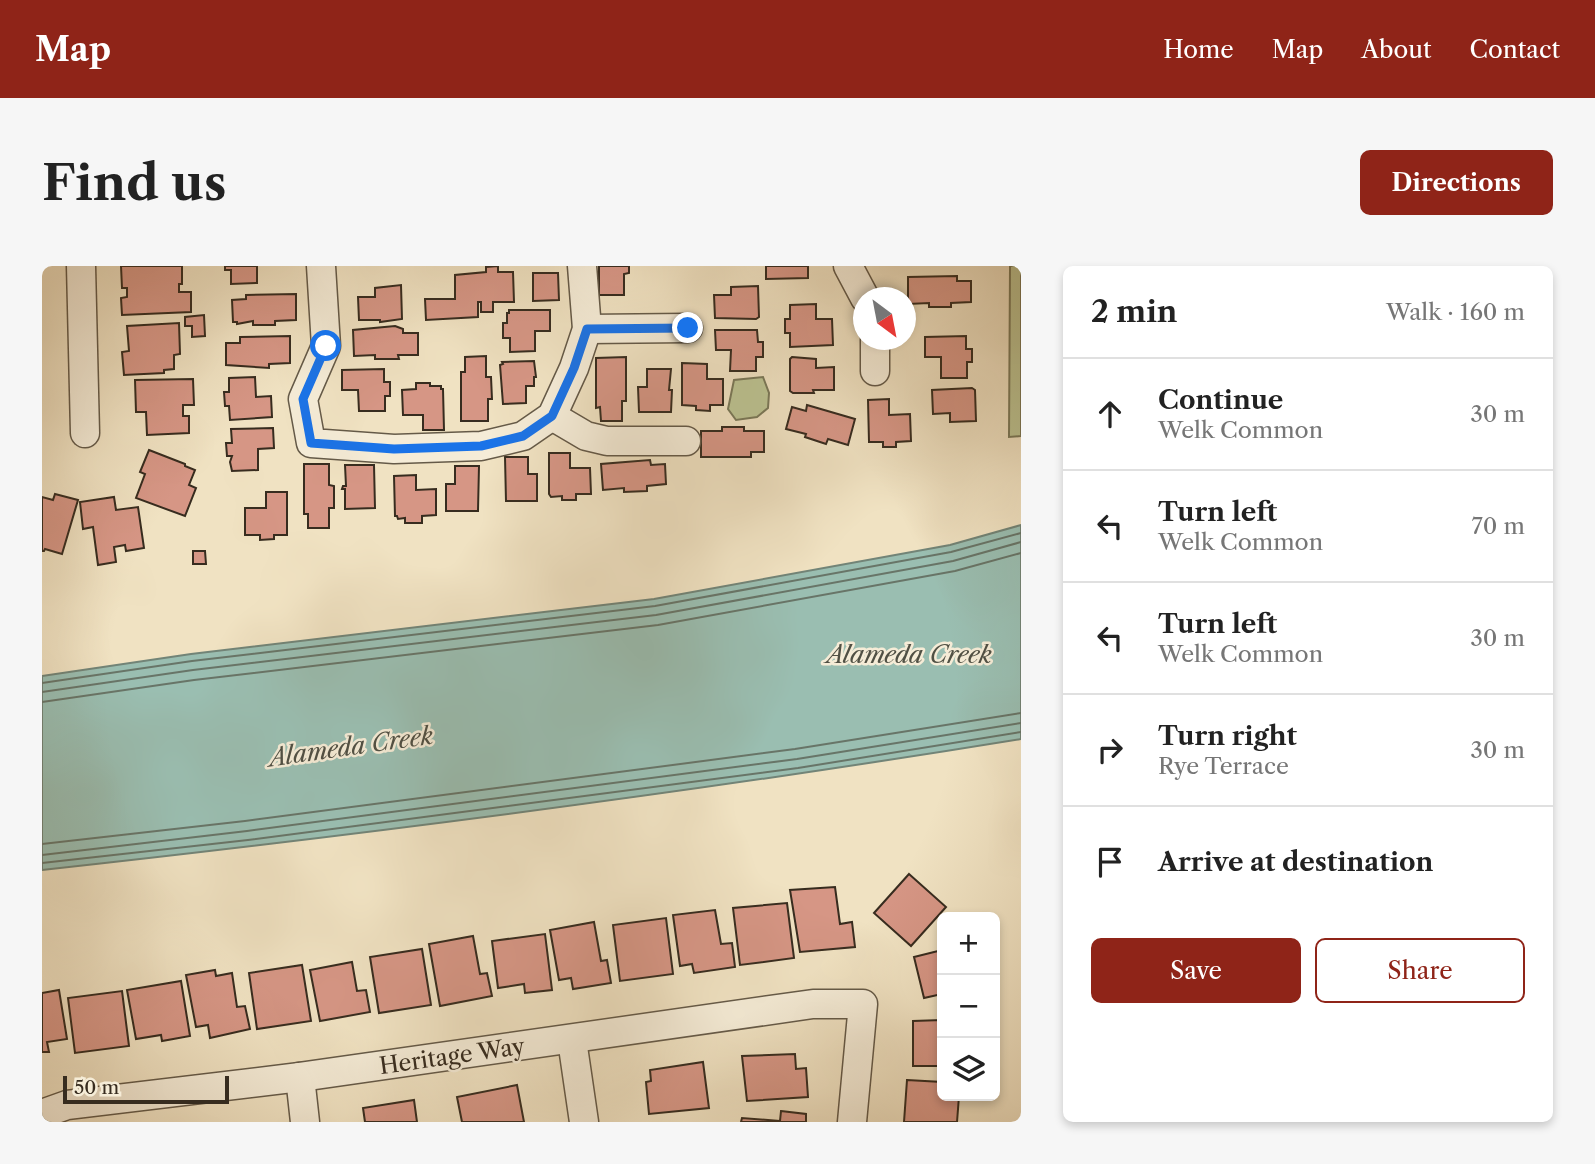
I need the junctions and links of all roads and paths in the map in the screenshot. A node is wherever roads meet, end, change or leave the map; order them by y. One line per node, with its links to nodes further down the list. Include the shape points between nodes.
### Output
1 (81, 266): 11 (street)
2 (321, 266): 10 (street, via 326,346 303,399 311,443 394,449 481,446 523,436)
3 (582, 266): 7 (street)
4 (848, 266): 5 (street)
5 (859, 287)
6 (688, 328): 7 (street)
7 (587, 329): 10 (street)
8 (875, 350): 9 (street)
9 (876, 370)
10 (552, 416): 12 (street, via 586,436 607,441)
11 (85, 433)
12 (686, 441)
13 (572, 1040): 14 (street, Heritage Way); 17 (street); 18 (street, Heritage Way, via 813,1004 863,1004)
14 (300, 1077): 15 (street, Heritage Way, via 67,1105); 16 (street)
15 (42, 1114)
16 (305, 1122)
17 (584, 1122)
18 (852, 1122)

